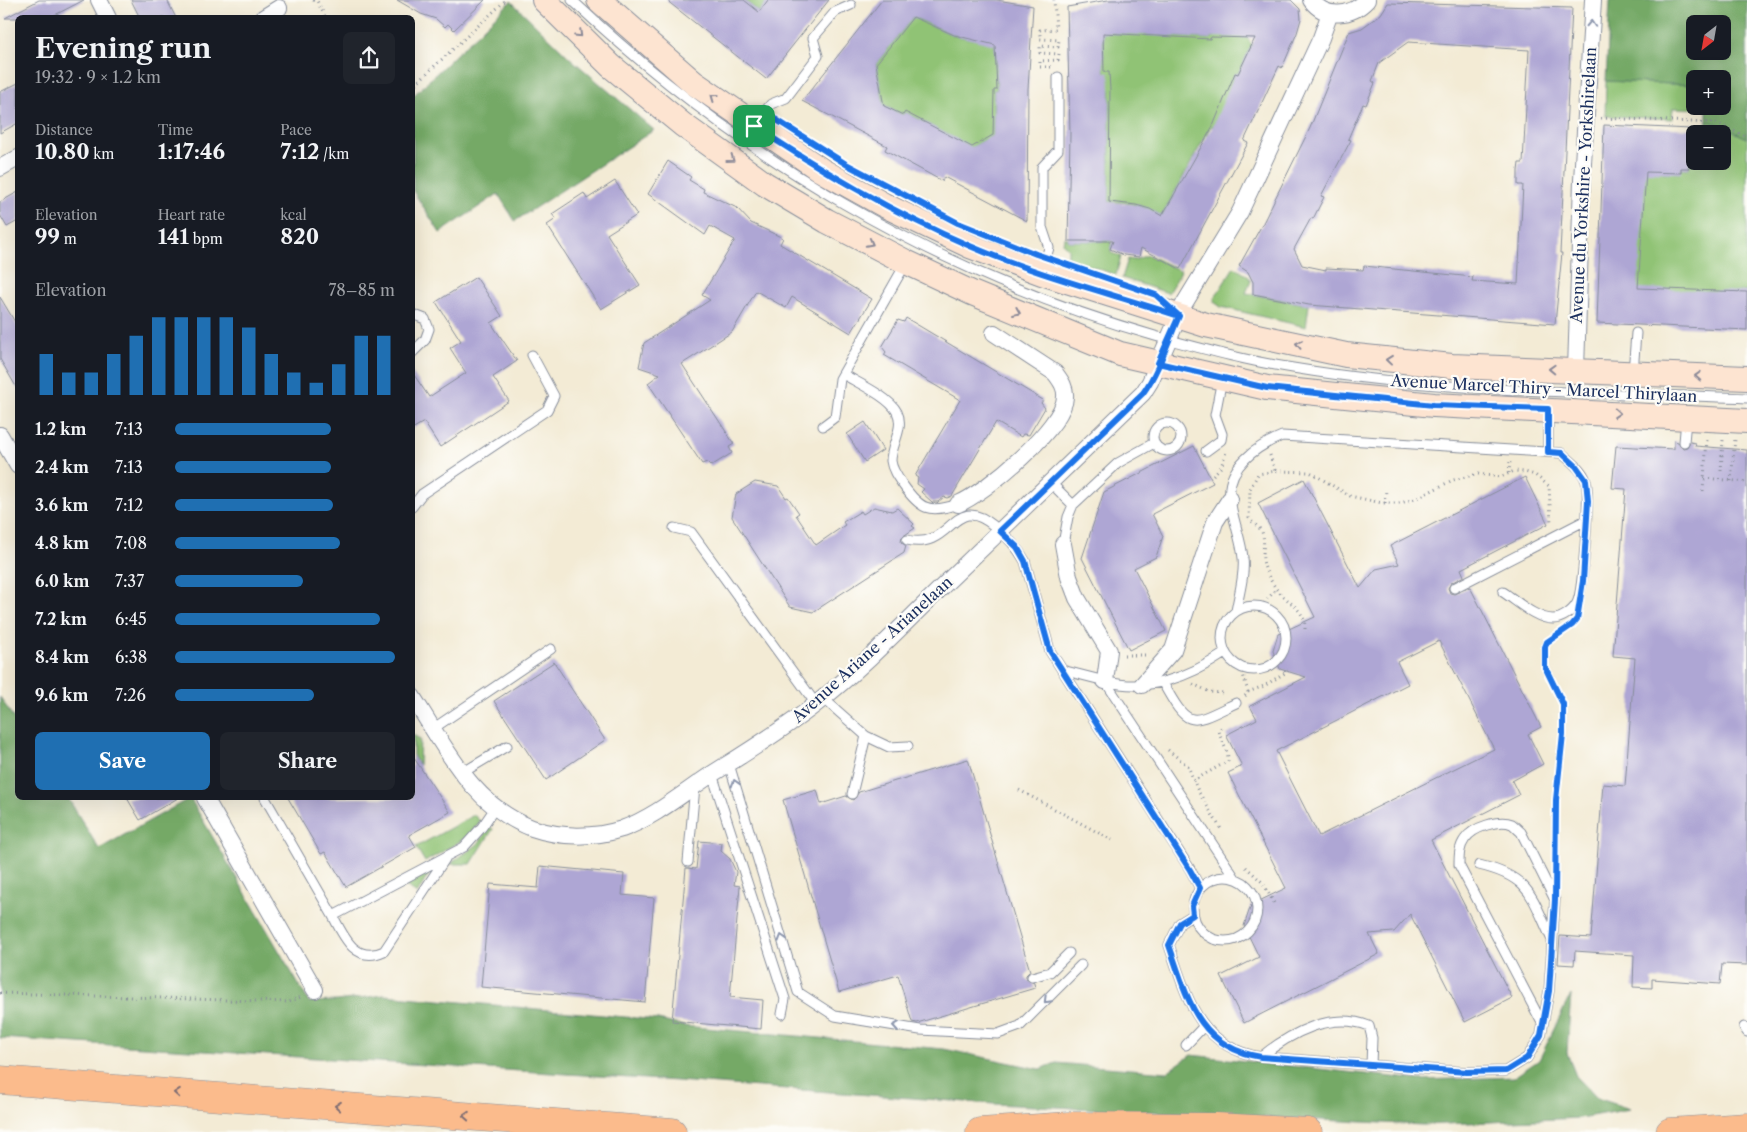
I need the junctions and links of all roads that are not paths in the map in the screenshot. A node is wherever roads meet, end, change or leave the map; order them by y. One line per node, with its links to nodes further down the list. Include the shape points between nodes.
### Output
1 (99, 0): 11 (street)
2 (544, 0): 17 (main road, Avenue Marcel Thiry - Marcel Thirylaan, one-way to 17, via 611,66 683,125 765,184)
3 (572, 0): 23 (lane, Avenue Marcel Thiry - Marcel Thirylaan, via 636,58 713,120 765,156 871,220 1010,286)
4 (599, 0): 14 (main road, Avenue Marcel Thiry - Marcel Thirylaan, one-way to 4, via 694,83)
5 (1311, 0): 10 (street)
6 (1367, 0): 10 (street, via 1351,12)
7 (1593, 0): 27 (street, Avenue du Yorkshire - Yorkshirelaan, one-way to 7)
8 (851, 5): 14 (lane, via 835,12 813,38 818,56 786,98 771,104)
9 (279, 8): 12 (street)
10 (1330, 13): 20 (street, Avenue Ariane - Arianelaan, via 1240,212)
11 (106, 15)
12 (268, 15)
13 (1058, 77): 18 (lane, via 1058,150 1042,166 1042,227 1048,248)
14 (754, 126): 18 (main road, Avenue Marcel Thiry - Marcel Thirylaan, via 821,170 884,205 970,246)
15 (15, 160): 16 (street)
16 (0, 168)
17 (906, 262): 26 (main road, Avenue Marcel Thiry - Marcel Thirylaan, one-way to 26, via 1035,320 1120,354); 29 (lane)
18 (1042, 273): 20 (main road, Avenue Marcel Thiry - Marcel Thirylaan)
19 (415, 315): 24 (lane, via 425,319 429,329 426,340)
20 (1179, 316): 23 (street, Avenue Ariane - Arianelaan); 27 (main road, Avenue Marcel Thiry - Marcel Thirylaan, one-way to 20, via 1452,366 1346,355 1206,325)
21 (994, 333): 46 (street, via 1055,372 1062,382 1065,398 1059,413 1032,446 983,490)
22 (1636, 333): 28 (lane)
23 (1169, 339): 26 (street, Avenue Ariane - Arianelaan); 32 (lane, Avenue Marcel Thiry - Marcel Thirylaan, via 1289,368 1340,375 1448,386)
24 (415, 350)
25 (532, 355): 45 (lane, via 554,396 547,410 422,494)
26 (1158, 363): 30 (main road, Avenue Marcel Thiry - Marcel Thirylaan); 43 (street, Avenue Ariane - Arianelaan, via 1143,393)
27 (1576, 370): 28 (main road, Avenue Marcel Thiry - Marcel Thirylaan)
28 (1633, 373): 31 (main road, Avenue Marcel Thiry - Marcel Thirylaan, one-way to 28)
29 (843, 374): 35 (lane, via 838,385 835,417); 46 (lane, via 896,410 900,418 892,467 918,505 930,509)
30 (1222, 378): 33 (main road, Avenue Marcel Thiry - Marcel Thirylaan, via 1267,388 1434,405); 40 (lane, via 1215,415 1221,440)
31 (1747, 378)
32 (1747, 398)
33 (1548, 409): 34 (main road, Avenue Marcel Thiry - Marcel Thirylaan, one-way to 34); 41 (lane)
34 (1686, 417): 36 (main road, Avenue Marcel Thiry - Marcel Thirylaan); 38 (lane)
35 (823, 426)
36 (1741, 429)
37 (0, 435): 42 (street)
38 (1684, 442)
39 (1154, 443): 47 (lane, via 1118,463)
40 (1206, 451)
41 (1548, 452): 44 (lane, via 1282,436 1263,444 1246,458 1229,487); 48 (lane, via 1562,453 1586,480)
42 (15, 461)
43 (1050, 482): 47 (lane); 50 (street, Avenue Ariane - Arianelaan)
44 (1230, 499): 55 (lane, via 1244,559); 61 (street, via 1215,522 1173,650)
45 (415, 503)
46 (958, 504)
47 (1073, 505): 52 (lane)
48 (1586, 520): 53 (lane); 54 (lane, via 1583,581 1578,603 1566,615 1554,620 1542,618)
49 (674, 528): 63 (lane, via 691,532)
50 (1000, 531): 51 (lane, via 982,516 971,513 932,539); 58 (lane, via 1017,547 1025,561 1050,651); 63 (street, Avenue Ariane - Arianelaan)
51 (907, 540)
52 (1063, 544): 59 (street, via 1077,598 1109,653)
53 (1454, 588)
54 (1503, 592)
55 (1236, 611): 57 (lane, via 1229,617 1222,634); 57 (lane, via 1245,606 1262,606 1272,611 1280,618 1286,636 1285,646 1275,662 1258,670 1241,667)
56 (551, 649): 65 (lane)
57 (1225, 653): 60 (lane, via 1202,668)
58 (1062, 670): 59 (lane); 81 (lane)
59 (1105, 681): 61 (lane, via 1122,686); 80 (lane)
60 (1164, 684): 61 (lane); 64 (lane, via 1183,716 1192,719 1202,719)
61 (1142, 685)
62 (415, 700): 65 (street, Avenue Ariane - Arianelaan)
63 (820, 701): 66 (lane); 69 (street, Avenue Ariane - Arianelaan)
64 (1240, 701)
65 (434, 728): 70 (street, Avenue Ariane - Arianelaan)
66 (866, 736): 68 (lane, via 889,747); 73 (lane)
67 (507, 746): 70 (lane)
68 (908, 746)
69 (729, 764): 71 (street, Avenue Ariane - Arianelaan); 86 (lane, one-way to 69, via 1020,1026 998,1034 920,1030 835,1016 798,992)
70 (462, 773): 76 (street, Avenue Ariane - Arianelaan)
71 (712, 774): 72 (street, Avenue Ariane - Arianelaan); 89 (lane, via 785,999)
72 (695, 786): 76 (street, Avenue Ariane - Arianelaan, via 654,814 597,835 566,835 535,829); 78 (lane)
73 (852, 794)
74 (207, 800): 88 (street)
75 (266, 800): 83 (lane)
76 (495, 808): 77 (lane, via 464,847)
77 (445, 858): 83 (lane); 83 (lane, via 384,951 365,955 356,952)
78 (688, 862)
79 (1479, 865): 84 (lane, via 1502,870 1526,886)
80 (1235, 878): 81 (lane, via 1216,878); 82 (lane, via 1250,889 1255,898 1256,917 1246,933 1238,939 1219,941 1202,932)
81 (1200, 888): 82 (lane, via 1192,906)
82 (1193, 915): 91 (lane, via 1180,923 1169,945 1182,983)
83 (333, 916)
84 (1552, 940): 90 (lane, via 1549,991); 90 (lane, via 1555,900 1521,832 1512,824 1497,823 1466,837 1460,848 1459,865)
85 (1069, 953): 87 (lane, via 1050,972)
86 (1080, 965)
87 (1032, 977)
88 (315, 990)
89 (782, 1014)
90 (1542, 1023): 94 (lane, via 1541,1035 1527,1058 1506,1071 1467,1072)
91 (1203, 1027): 92 (lane); 93 (lane, via 1224,1045 1246,1055)
92 (1186, 1045)
93 (1261, 1057): 94 (lane); 94 (lane, via 1302,1030 1330,1022 1356,1021 1369,1026)
94 (1371, 1065)
95 (0, 1080): 97 (highway, one-way to 95)
96 (1747, 1127): 100 (highway)
97 (672, 1132)
98 (990, 1132): 99 (highway, via 1069,1126)
99 (1308, 1132)
100 (1670, 1132)

